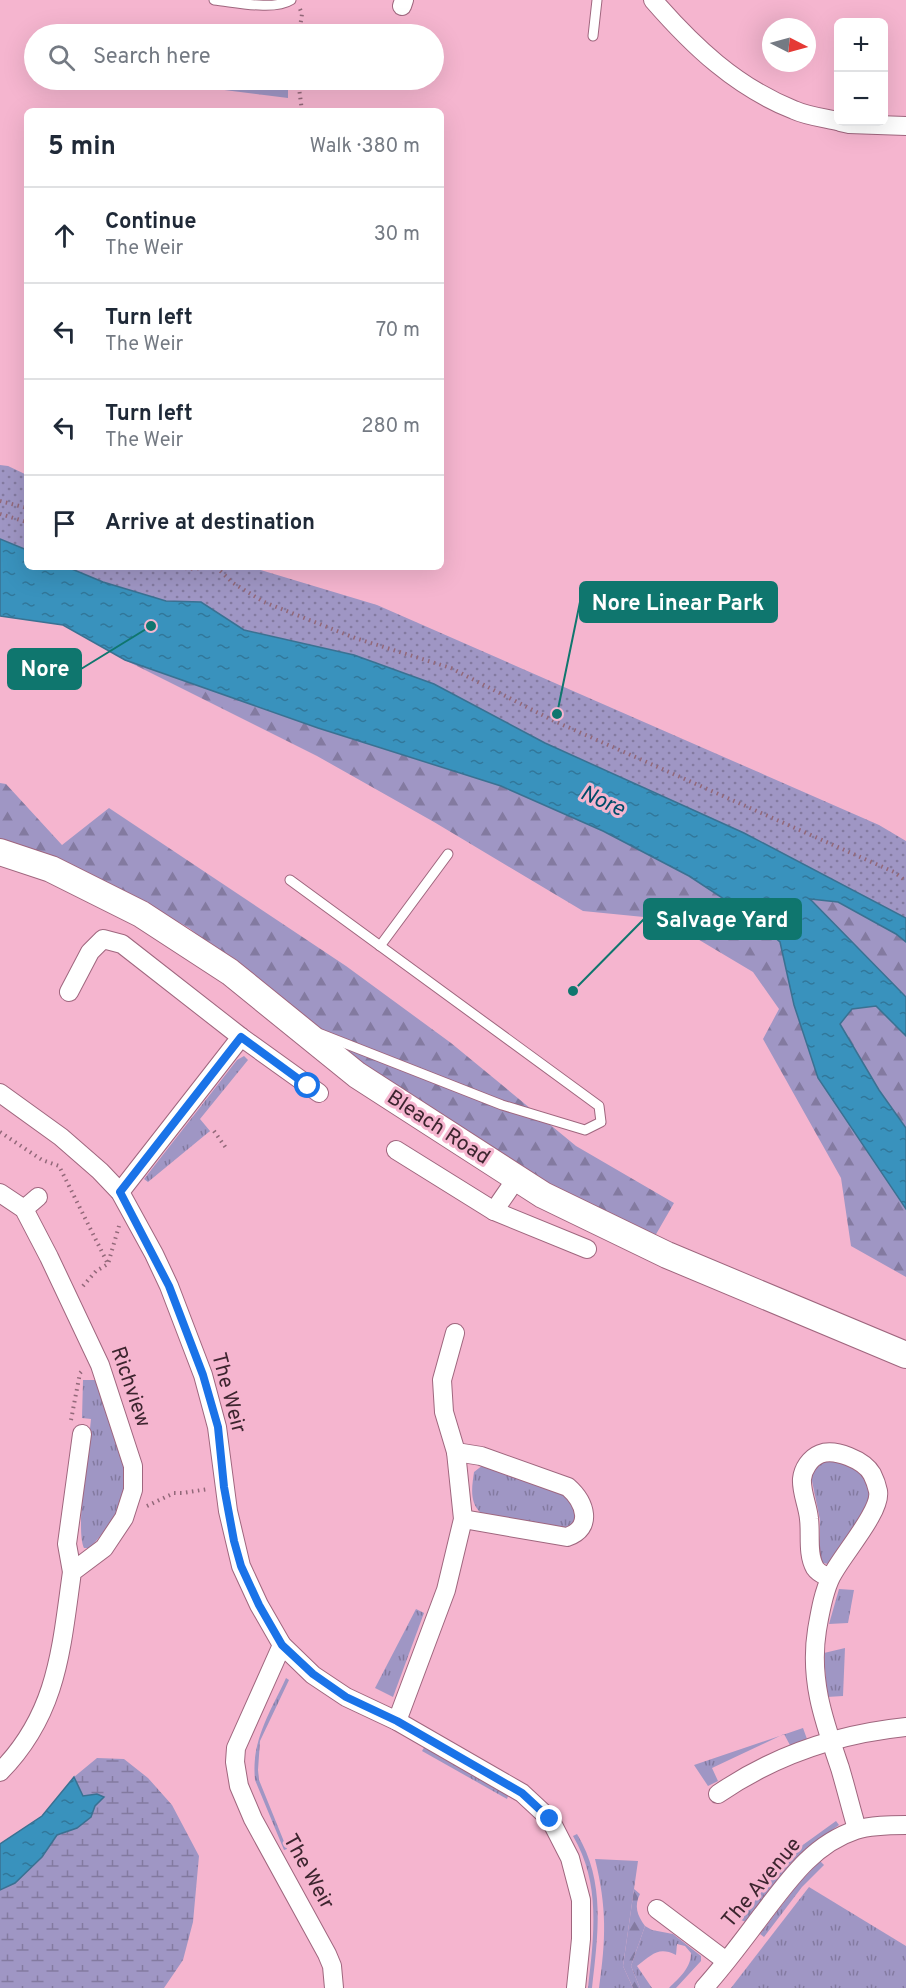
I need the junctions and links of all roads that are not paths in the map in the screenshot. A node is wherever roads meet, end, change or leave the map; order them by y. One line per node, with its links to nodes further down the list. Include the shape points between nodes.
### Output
1 (214, 0): 4 (lane, via 268,5)
2 (597, 0): 5 (lane)
3 (653, 0): 6 (street, via 680,31 732,77 794,111)
4 (295, 1)
5 (593, 36)
6 (834, 120)
7 (888, 125): 8 (street)
8 (906, 126)
9 (0, 852): 14 (street, Bleach Road, via 51,869 141,914 230,972)
10 (448, 854): 12 (lane)
11 (290, 880): 12 (lane)
12 (380, 946): 14 (lane, via 599,1106 601,1122 585,1130 502,1105)
13 (69, 992): 15 (street, via 90,952 104,939 122,944)
14 (294, 1023): 19 (street, Bleach Road, via 357,1075)
15 (241, 1037): 17 (street); 21 (street)
16 (0, 1093): 21 (street, The Weir, via 61,1137)
17 (319, 1093)
18 (396, 1150): 22 (street)
19 (516, 1179): 22 (street); 25 (street, Bleach Road, via 667,1255)
20 (0, 1192): 29 (street, Richview, via 31,1203 49,1257 96,1356 133,1466 133,1490 126,1510 104,1548)
21 (120, 1192): 31 (street, The Weir, via 169,1286 203,1375 218,1427 224,1487 241,1566)
22 (494, 1211): 23 (street)
23 (587, 1249)
24 (455, 1333): 27 (street, via 442,1380 444,1412)
25 (906, 1355)
26 (82, 1434): 29 (street, via 68,1544)
27 (456, 1452): 28 (street); 28 (street, via 481,1456 568,1487 578,1496 583,1509 583,1524 577,1534 567,1537)
28 (463, 1519): 32 (street, via 446,1590)
29 (72, 1572): 35 (street, via 60,1662 42,1715 17,1755)
30 (830, 1578): 30 (street, via 878,1503 872,1474 834,1451 812,1458 802,1478 811,1558 817,1571); 34 (street, via 816,1632 814,1667 819,1704)
31 (282, 1645): 32 (street, The Weir, via 346,1697); 41 (street, The Weir, via 236,1748 236,1770 253,1819 327,1954)
32 (397, 1721): 42 (street, The Weir, via 522,1793 550,1819 570,1858 581,1899)
33 (906, 1727): 34 (street)
34 (831, 1740): 36 (street, via 770,1765); 38 (street)
35 (0, 1772)
36 (718, 1794)
37 (906, 1825): 38 (street, The Avenue)
38 (857, 1829): 40 (street, The Avenue, via 833,1839 795,1872)
39 (657, 1909): 40 (street, The Avenue)
40 (726, 1961): 43 (street, The Avenue)
41 (334, 1988)
42 (576, 1988)
43 (704, 1988)

